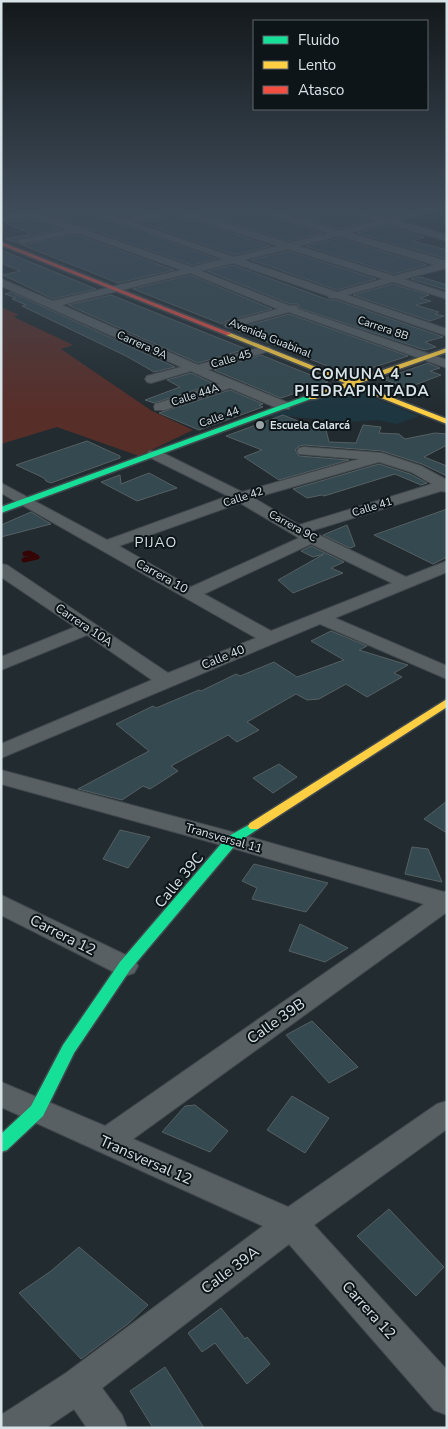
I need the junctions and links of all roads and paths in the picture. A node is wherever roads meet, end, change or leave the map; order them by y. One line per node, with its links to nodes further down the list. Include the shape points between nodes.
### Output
1 (85, 277): 11 (main road, Avenida Guabinal)
2 (108, 277): 10 (main road, Avenida Guabinal)
3 (166, 277): 10 (street)
4 (208, 277): 15 (street, Carrera 8B)
5 (285, 277): 12 (street)
6 (382, 277): 8 (street)
7 (404, 277): 8 (street)
8 (392, 280): 12 (street); 13 (street)
9 (1, 282): 14 (street, Carrera 9A)
10 (131, 286): 11 (street); 16 (main road, Avenida Guabinal)
11 (116, 289): 14 (street); 18 (main road, Avenida Guabinal)
12 (336, 295): 15 (street); 17 (street)
13 (447, 296)
14 (51, 305): 22 (street, Carrera 9A)
15 (290, 309): 16 (street); 20 (street, Carrera 8B)
16 (230, 325): 23 (main road, Avenida Guabinal)
17 (447, 333)
18 (265, 349): 22 (street, Calle 45); 26 (main road, Avenida Guabinal)
19 (447, 350): 20 (main road, Calle 44)
20 (429, 357): 21 (street, Carrera 8B); 23 (main road, Calle 44)
21 (447, 364)
22 (195, 368): 24 (street, Calle 45); 25 (street, Carrera 9A)
23 (366, 379): 26 (main road, Calle 44); 29 (main road, Avenida Guabinal)
24 (151, 380)
25 (230, 384): 27 (street, Carrera 9A); 28 (street, Calle 44A)
26 (351, 384): 27 (main road, Calle 44); 30 (main road, Avenida Guabinal)
27 (284, 406): 31 (main road, Calle 44)
28 (160, 407)
29 (447, 412)
30 (447, 422)
31 (161, 451): 36 (street, Carrera 9C); 37 (main road, Calle 44)
32 (304, 451): 33 (street)
33 (382, 457): 35 (street); 36 (street, Calle 42)
34 (1, 486): 37 (street, Carrera 10)
35 (446, 486): 39 (street, Calle 41)
36 (241, 497): 39 (street, Carrera 9C); 40 (street, Calle 42)
37 (25, 501): 38 (main road, Calle 44); 40 (street, Carrera 10)
38 (1, 510)
39 (304, 534): 43 (street, Carrera 9C); 44 (street, Calle 41)
40 (107, 545): 44 (street, Carrera 10)
41 (1, 569): 46 (street, Carrera 10A)
42 (443, 571): 43 (street, Calle 40)
43 (406, 583): 45 (street, Calle 40)
44 (192, 593): 47 (street, Carrera 10)
45 (320, 618): 47 (street, Calle 40); 49 (street)
46 (89, 628): 48 (street); 50 (street, Carrera 10A)
47 (270, 638): 50 (street, Calle 40)
48 (1, 664)
49 (447, 673)
50 (166, 681): 52 (street, Calle 40)
51 (447, 702): 54 (main road, Calle 39C)
52 (1, 752)
53 (1, 777): 54 (street, Transversal 11)
54 (232, 840): 55 (street, Transversal 11); 57 (main road, Calle 39C)
55 (446, 901): 61 (street, Calle 39B)
56 (1, 904): 57 (street, Carrera 12)
57 (125, 966): 59 (main road, Calle 39C, via 68,1049)
58 (1, 1094): 59 (street, Transversal 12)
59 (36, 1111): 61 (street, Transversal 12); 62 (main road, Calle 39C)
60 (447, 1113): 63 (street, Calle 39A)
61 (106, 1142): 63 (street, Transversal 12)
62 (1, 1145)
63 (291, 1223): 64 (street, Calle 39A); 65 (street, Carrera 12)
64 (78, 1385): 66 (street, Calle 39A); 67 (street)
65 (447, 1397)
66 (14, 1428)
67 (108, 1428)

